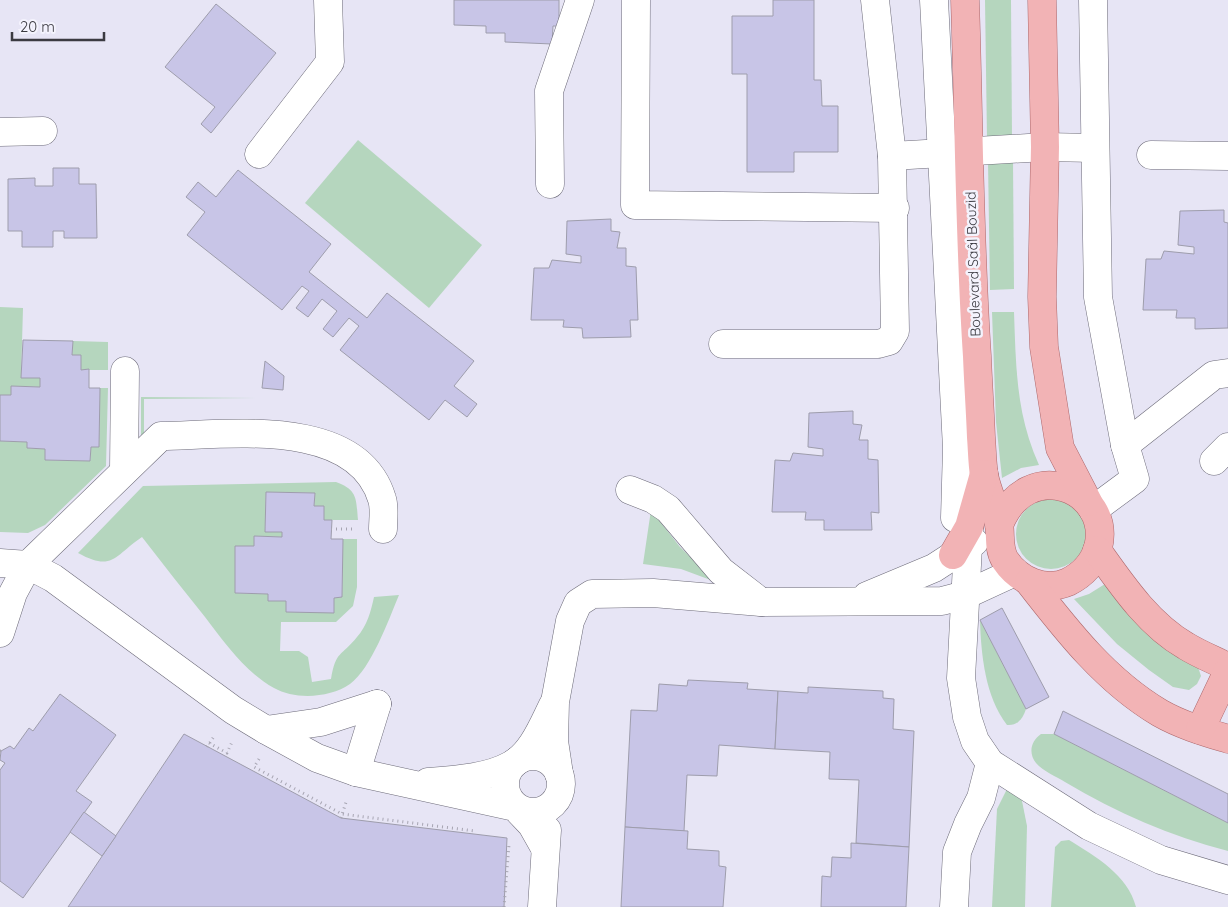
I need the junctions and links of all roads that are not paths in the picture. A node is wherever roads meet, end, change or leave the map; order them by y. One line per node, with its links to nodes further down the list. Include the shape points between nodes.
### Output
1 (328, 0): 14 (street, via 330,62)
2 (580, 0): 19 (street, via 549,91)
3 (875, 0): 17 (street)
4 (934, 0): 15 (street)
5 (965, 0): 13 (main road, Boulevard Saâl Bouzid)
6 (1042, 0): 11 (main road)
7 (1093, 0): 12 (street)
8 (636, 1): 20 (street, via 635,205)
9 (0, 132): 10 (street)
10 (43, 132)
11 (1045, 147): 12 (street); 13 (street); 28 (main road, via 1044,347 1060,448)
12 (1095, 148): 24 (street, via 1098,297)
13 (970, 153): 15 (street); 26 (main road, Boulevard Saâl Bouzid, via 974,306)
14 (259, 154)
15 (943, 154): 17 (street); 31 (street)
16 (1151, 155): 18 (street)
17 (892, 156): 20 (street)
18 (1228, 156)
19 (550, 184)
20 (895, 208): 21 (street, via 895,331 889,341 878,344)
21 (723, 344)
22 (125, 371): 25 (street)
23 (1228, 373): 24 (street, via 1214,374)
24 (1125, 445): 28 (street, via 1135,479)
25 (124, 470): 30 (street, via 161,436 268,434 313,440 347,452 369,470 383,500); 34 (street)
26 (984, 474): 29 (main road, Boulevard Saâl Bouzid); 31 (main road)
27 (630, 490): 37 (street, via 668,509 722,570)
28 (1091, 507): 29 (main road, via 1076,493 1062,486 1045,485 1030,488 1016,497); 32 (main road, via 1099,530)
29 (999, 525): 31 (street); 35 (main road, Boulevard Saâl Bouzid, via 1004,559)
30 (370, 529)
31 (961, 536): 36 (street); 38 (street, via 919,576)
32 (1097, 550): 35 (main road, via 1090,565 1078,577 1062,584 1045,586); 40 (main road, via 1145,613 1185,646)
33 (0, 563): 34 (street)
34 (28, 565): 39 (street, via 13,593); 45 (street, via 53,578 233,710)
35 (1022, 577): 36 (street); 43 (main road, Boulevard Saâl Bouzid, via 1078,644 1108,674 1161,713)
36 (953, 598): 38 (street); 46 (street, via 964,626 961,678 967,717 975,741)
37 (761, 602): 38 (street); 42 (street, via 652,593 592,594 578,603 570,621)
38 (850, 602)
39 (0, 633)
40 (1228, 667)
41 (1228, 672): 43 (main road)
42 (555, 702): 47 (street, via 538,734); 50 (street)
43 (1200, 730): 44 (main road, Boulevard Saâl Bouzid)
44 (1228, 738)
45 (264, 742): 48 (street); 48 (street, via 296,728 377,704)
46 (990, 763): 53 (street, via 1098,830 1161,860); 55 (street, via 981,798 957,852)
47 (512, 765): 49 (street, via 489,773); 50 (street, via 520,759 539,756 548,760); 51 (street, via 507,772 505,791)
48 (356, 772): 49 (street)
49 (404, 784): 51 (street)
50 (558, 787): 51 (street, via 542,811 534,813); 52 (street)
51 (515, 807): 52 (street, via 532,825)
52 (545, 848): 54 (street)
53 (1228, 880)
54 (542, 907)
55 (954, 907)

